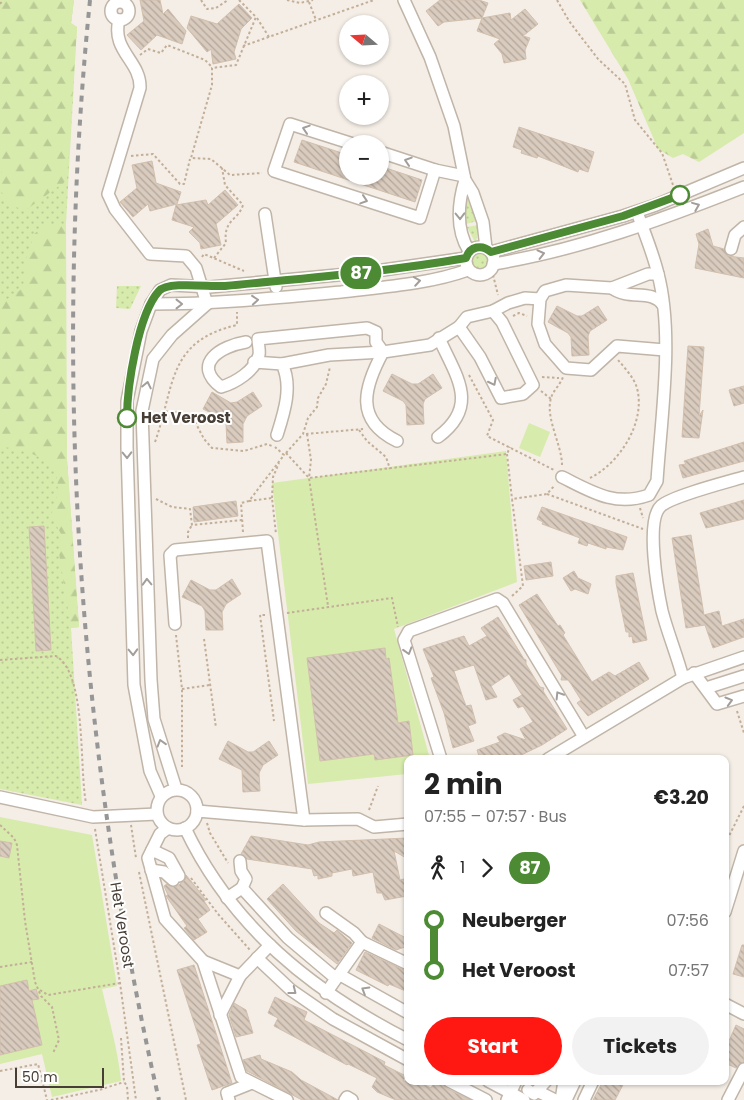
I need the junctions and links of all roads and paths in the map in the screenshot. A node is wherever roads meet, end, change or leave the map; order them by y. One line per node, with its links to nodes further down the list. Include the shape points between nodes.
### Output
1 (3, 0): 12 (path)
2 (201, 0): 3 (path, via 207,9 216,8)
3 (228, 0)
4 (239, 0): 13 (path)
5 (287, 0): 11 (path)
6 (313, 0): 11 (path)
7 (374, 0): 14 (path)
8 (404, 0): 27 (street, via 430,57 454,126)
9 (557, 0): 29 (path, via 598,59 625,84 635,120 662,153)
10 (123, 2): 17 (street, via 113,6 111,12 119,20 116,39)
11 (310, 2): 14 (path)
12 (0, 4)
13 (256, 17): 15 (path); 16 (path)
14 (316, 20): 15 (path)
15 (269, 37): 16 (path)
16 (243, 46): 18 (path, via 236,65)
17 (134, 67): 18 (path, via 140,60 140,54 148,49 161,54 167,45 205,60); 21 (street, via 140,88)
18 (212, 68): 22 (path, via 212,84)
19 (339, 140): 26 (street, one-way to 26, via 290,124)
20 (389, 155): 25 (street, one-way to 20)
21 (119, 158): 22 (path, via 153,154 180,184 184,184); 38 (street, via 108,194 115,209 150,254 186,256)
22 (190, 158): 23 (path, via 211,158)
23 (222, 167): 26 (path, via 230,175); 35 (path, via 225,185 242,205 230,220 225,234 226,243)
24 (744, 168): 30 (street)
25 (435, 170): 26 (street, one-way to 25, via 420,218); 27 (street)
26 (274, 171)
27 (464, 178): 36 (street, via 483,222); 37 (street, one-way to 37, via 460,226)
28 (744, 187): 32 (street, one-way to 28)
29 (674, 189)
30 (637, 212): 32 (street); 36 (street)
31 (264, 214): 41 (street)
32 (642, 226): 36 (street, one-way to 32, via 582,244); 40 (street)
33 (744, 227): 34 (street, via 735,234)
34 (730, 249)
35 (214, 258): 38 (path, via 204,254); 39 (path, via 241,271)
36 (491, 258): 37 (street, via 478,247); 37 (street, via 487,273 477,275); 49 (path)
37 (468, 260): 41 (street); 44 (street, one-way to 37, via 453,275)
38 (194, 266): 42 (street)
39 (249, 271)
40 (658, 274): 43 (street, via 648,274); 48 (street)
41 (275, 281): 42 (street); 44 (street)
42 (200, 287): 46 (street, via 171,285 160,290); 47 (street)
43 (612, 288): 45 (street, via 566,285 546,291); 48 (street, via 621,295 653,296)
44 (277, 298): 47 (street, one-way to 44)
45 (540, 298): 49 (street, via 526,298); 50 (street)
46 (150, 304): 47 (street, one-way to 47); 115 (street, one-way to 115, via 141,331 127,401 127,447 134,684 146,756)
47 (207, 304): 114 (street, one-way to 47, via 154,719 150,680 142,411 153,359 172,335)
48 (663, 305): 56 (street)
49 (497, 309): 51 (street); 53 (street, via 466,317)
50 (538, 321): 51 (path, via 519,313); 63 (street, via 546,344)
51 (502, 322): 64 (street)
52 (237, 325): 65 (path, via 194,343 177,369)
53 (459, 327): 54 (street); 64 (street, one-way to 64, via 501,398 523,394 533,385)
54 (439, 338): 57 (street, via 430,345); 69 (street, via 459,378 462,407 455,420)
55 (246, 342): 60 (street, via 222,350 209,362 207,371 210,379 221,386 234,383)
56 (665, 350): 58 (street, via 617,346); 86 (street, via 657,481 649,495)
57 (384, 352): 59 (street); 60 (street, via 376,342 376,332 367,328 258,339 259,356); 66 (street, via 367,385 366,400)
58 (611, 352): 63 (street, via 591,370); 81 (path, via 637,386 639,402 635,422 611,464)
59 (329, 355): 61 (street); 68 (path, via 330,371 317,407 308,418)
60 (254, 362): 61 (street)
61 (282, 364): 70 (street, via 288,376 285,408)
62 (468, 371): 73 (path, via 493,420 487,436)
63 (564, 373): 64 (path); 73 (path, via 551,399 552,421 562,455 562,474)
64 (529, 377)
65 (165, 411): 70 (path, via 191,414 212,448 244,451); 72 (path)
66 (376, 427): 67 (path); 71 (street)
67 (359, 430): 68 (path); 77 (path, via 386,457)
68 (305, 434): 74 (path); 80 (path, via 311,460)
69 (438, 437)
70 (275, 440): 74 (path)
71 (398, 441)
72 (154, 446)
73 (510, 447): 75 (path)
74 (285, 454): 76 (path); 80 (path)
75 (507, 454): 77 (path); 85 (path)
76 (280, 459): 84 (path, via 273,477); 87 (path, via 249,501 241,503)
77 (390, 469): 80 (path)
78 (562, 477): 81 (street); 82 (path)
79 (744, 477): 99 (street, via 661,505 655,514 653,532 663,612)
80 (310, 478): 92 (path)
81 (577, 484): 86 (street, via 610,499)
82 (547, 494): 85 (path); 86 (path, via 645,530)
83 (156, 498): 88 (path, via 172,507 190,509)
84 (272, 498)
85 (512, 499): 91 (path, via 523,586)
86 (636, 499)
87 (242, 520): 88 (path); 89 (path)
88 (192, 525): 90 (path)
89 (243, 536)
90 (188, 543)
91 (503, 603): 96 (street, via 497,599 451,616 409,632); 109 (street, one-way to 91)
92 (328, 606): 93 (path); 96 (path, via 392,598 396,622)
93 (275, 614): 94 (street, via 267,541 175,550 170,555); 106 (path, via 260,615); 122 (street)
94 (175, 626): 103 (path)
95 (204, 639): 101 (path)
96 (404, 640): 110 (street, one-way to 110)
97 (744, 657): 99 (street)
98 (0, 660): 121 (path, Het Veroost, via 56,656 67,665 77,699 83,791)
99 (688, 675): 102 (street); 109 (street)
100 (744, 676): 102 (street)
101 (210, 685): 103 (path); 107 (path)
102 (706, 688): 105 (street, one-way to 105, via 717,704)
103 (182, 689): 112 (path)
104 (744, 696): 105 (street)
105 (732, 700): 108 (path)
106 (274, 721)
107 (216, 728)
108 (744, 733)
109 (584, 737): 111 (street)
110 (440, 755)
111 (562, 755)
112 (182, 770)
113 (378, 786): 118 (path)
114 (176, 789): 115 (street); 119 (street, via 191,795)
115 (161, 796): 120 (street)
116 (0, 797): 121 (street)
117 (744, 806): 129 (path)
118 (369, 810)
119 (197, 811): 122 (street); 127 (street, via 191,824)
120 (157, 814): 121 (street); 126 (street)
121 (90, 816): 150 (path, Het Veroost)
122 (304, 820): 124 (street, via 358,819 374,827)
123 (206, 822): 133 (path, via 210,833)
124 (404, 824)
125 (0, 825): 145 (path, via 17,845)
126 (168, 828): 127 (street); 130 (street, via 160,834)
127 (185, 828): 138 (street)
128 (131, 830): 132 (path)
129 (729, 836)
130 (152, 850): 134 (street, via 148,858); 136 (street, via 169,858)
131 (744, 851): 139 (street)
132 (137, 862)
133 (236, 864): 137 (street, via 246,879)
134 (151, 870): 136 (street); 144 (street, via 165,919)
135 (139, 871): 176 (path)
136 (179, 875): 143 (path)
137 (242, 888): 138 (street); 149 (street, via 288,938 333,976)
138 (227, 898): 142 (street)
139 (729, 899)
140 (326, 913): 141 (street)
141 (362, 942): 146 (street); 149 (street)
142 (270, 945): 143 (street); 152 (street)
143 (257, 958): 148 (street); 160 (street, one-way to 160, via 291,990 333,1019)
144 (203, 961): 148 (street); 156 (street)
145 (32, 962): 147 (path); 151 (path)
146 (404, 962)
147 (0, 967)
148 (240, 976): 156 (street)
149 (338, 976): 152 (street); 154 (street, one-way to 149)
150 (120, 983): 151 (path, via 48,995); 175 (path, Het Veroost)
151 (39, 990): 159 (path, via 44,1001 52,1007 59,1040)
152 (326, 993): 158 (street)
153 (729, 1006): 155 (street)
154 (404, 1011)
155 (744, 1014)
156 (220, 1015): 164 (street, via 241,1077)
157 (121, 1038): 163 (path)
158 (404, 1038)
159 (53, 1053)
160 (404, 1058)
161 (744, 1069): 185 (street)
162 (0, 1071): 173 (path, via 38,1064)
163 (124, 1082): 173 (path); 174 (path)
164 (252, 1083): 172 (street); 177 (street, via 227,1093)
165 (457, 1085): 180 (street)
166 (494, 1085): 171 (street)
167 (563, 1085): 182 (street)
168 (573, 1085): 183 (street)
169 (592, 1085): 184 (street)
170 (530, 1091): 171 (street); 181 (street)
171 (509, 1096)
172 (281, 1099)
173 (49, 1100)
174 (128, 1100)
175 (136, 1100)
176 (186, 1100)
177 (229, 1100)
178 (345, 1100): 179 (street, via 347,1097)
179 (352, 1100)
180 (486, 1100)
181 (555, 1100)
182 (561, 1100)
183 (566, 1100)
184 (584, 1100)
185 (728, 1100)

